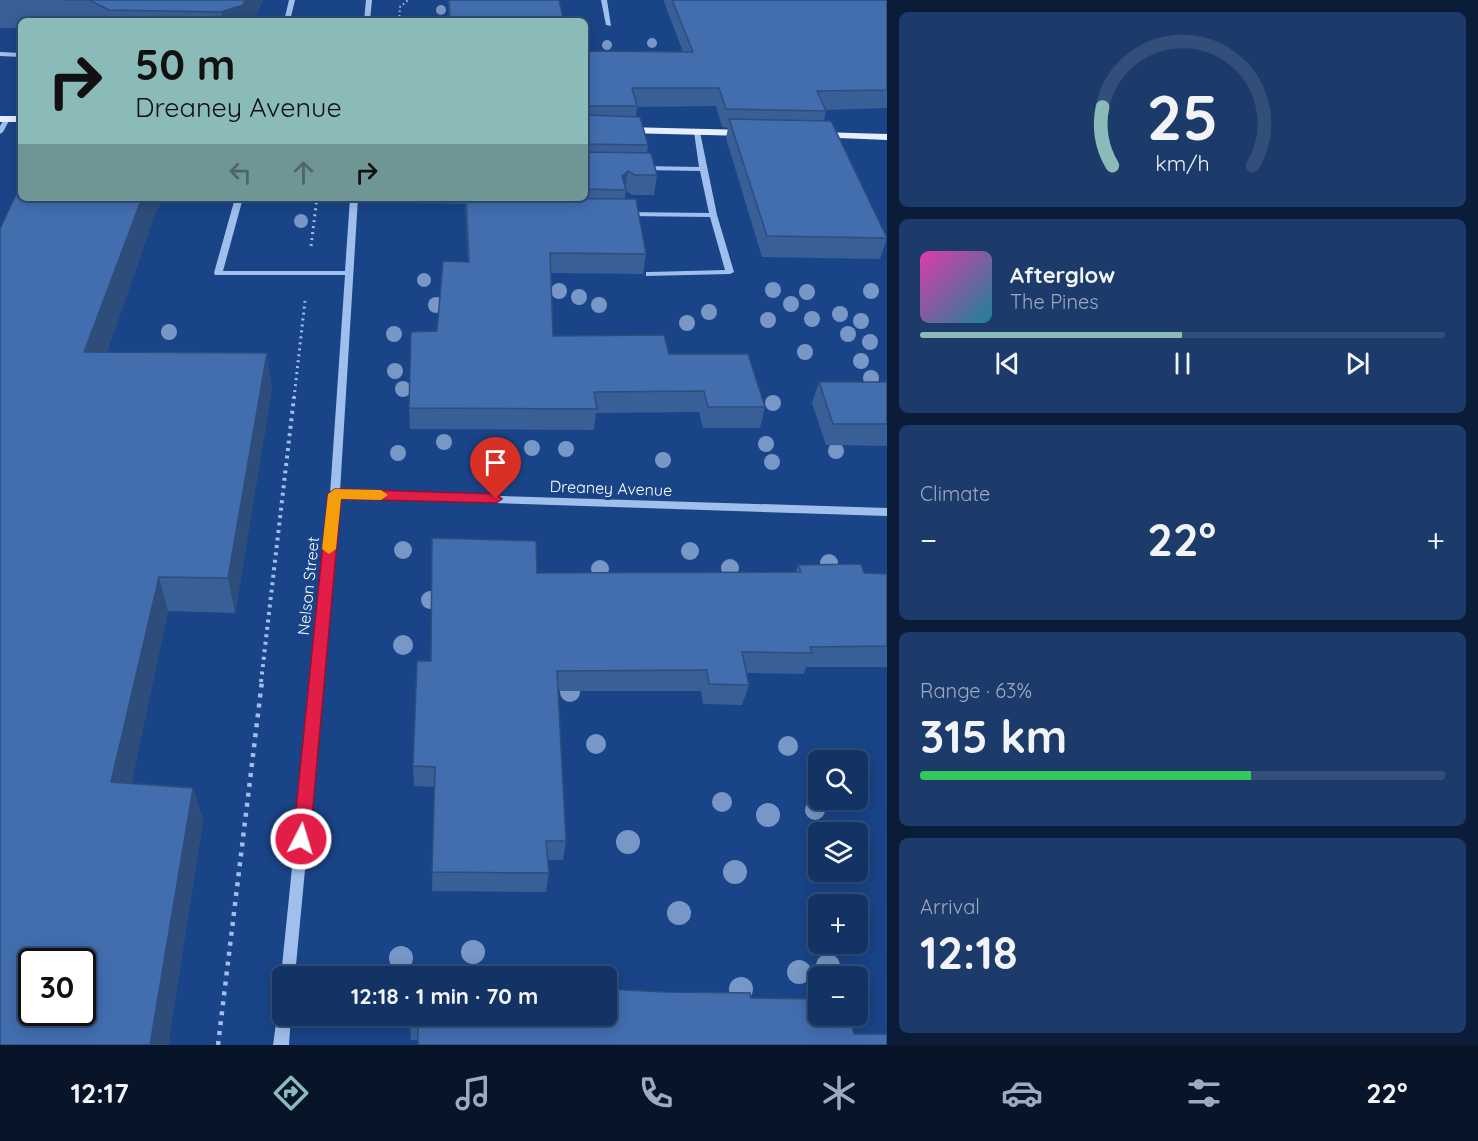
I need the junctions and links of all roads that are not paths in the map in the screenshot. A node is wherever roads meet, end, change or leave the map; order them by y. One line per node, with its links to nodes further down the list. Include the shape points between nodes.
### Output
1 (292, 0): 4 (street)
2 (369, 0): 5 (street)
3 (604, 0): 6 (street)
4 (288, 18)
5 (367, 18)
6 (609, 25)
7 (2, 54): 8 (street); 9 (street)
8 (18, 55)
9 (0, 61)
10 (4, 119): 12 (street)
11 (588, 129): 13 (main road)
12 (0, 132)
13 (697, 132): 14 (main road); 18 (street)
14 (756, 134)
15 (804, 135): 16 (main road)
16 (887, 137)
17 (632, 167): 18 (street)
18 (703, 169): 24 (street)
19 (238, 201): 25 (street, via 218,273)
20 (354, 201): 25 (street, Nelson Street)
21 (628, 205): 23 (street)
22 (619, 214): 23 (street)
23 (630, 214): 24 (street)
24 (713, 215): 26 (street, via 730,272)
25 (348, 273): 27 (street, Nelson Street)
26 (649, 274)
27 (335, 494): 28 (street, Dreaney Avenue); 29 (street, Nelson Street)
28 (887, 512)
29 (289, 966)
30 (283, 1026): 31 (street)
31 (281, 1045)

